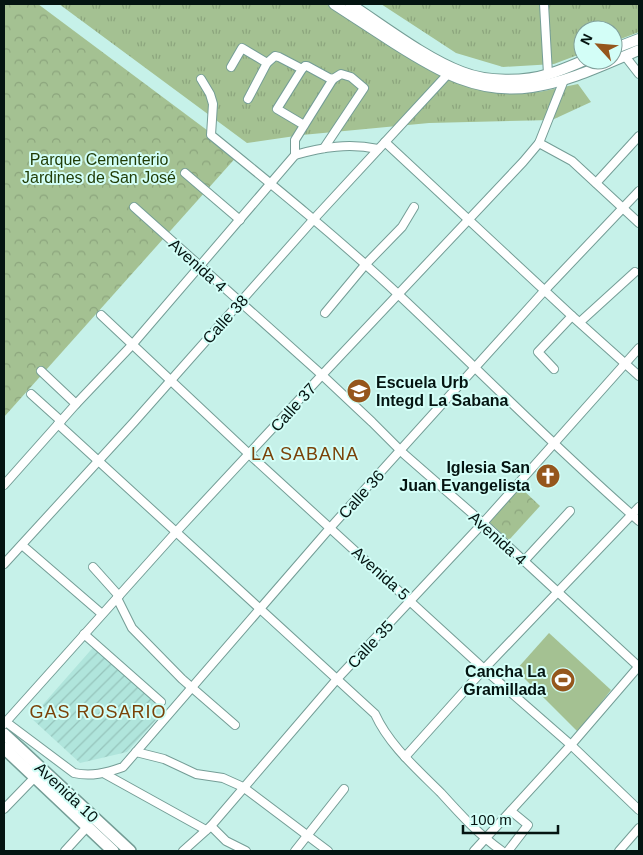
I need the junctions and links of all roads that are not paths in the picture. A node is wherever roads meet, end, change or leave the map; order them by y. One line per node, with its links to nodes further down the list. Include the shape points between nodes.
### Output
1 (334, 4): 8 (main road)
2 (350, 4): 8 (main road)
3 (544, 4): 13 (street)
4 (639, 39): 5 (main road)
5 (623, 45)
6 (639, 50): 7 (main road)
7 (625, 56): 14 (street); 18 (main road)
8 (427, 59): 13 (main road, via 478,77 513,79); 15 (main road)
9 (267, 63): 11 (street, via 242,48); 12 (street, via 275,56); 19 (street)
10 (573, 65): 13 (main road)
11 (231, 67)
12 (302, 69): 16 (street, via 307,66); 20 (street, via 277,109)
13 (548, 74)
14 (639, 74)
15 (447, 75): 18 (main road, via 476,85 494,87 530,88); 23 (street, Calle 38)
16 (333, 78): 20 (street); 24 (street, via 341,74 364,88)
17 (201, 79): 28 (street, via 212,104 211,135)
18 (564, 80): 22 (street, Calle 37)
19 (248, 99)
20 (304, 124): 26 (street, via 295,140)
21 (639, 136): 29 (street)
22 (539, 142): 29 (street, via 572,161); 36 (street, Calle 37)
23 (388, 145): 25 (street, Calle 38); 36 (street)
24 (324, 148): 25 (street); 26 (street)
25 (378, 149): 35 (street, Calle 38)
26 (295, 155): 28 (street)
27 (184, 173): 34 (street)
28 (270, 183): 34 (street); 35 (street)
29 (596, 183): 33 (street)
30 (639, 191): 33 (street, Calle 36)
31 (134, 207): 39 (street, Avenida 4)
32 (414, 207): 38 (street, via 402,226)
33 (624, 209): 37 (street); 41 (street, Calle 36)
34 (240, 220): 39 (street)
35 (313, 220): 38 (street); 43 (street, Calle 38)
36 (468, 220): 41 (street); 42 (street, Calle 37)
37 (639, 223)
38 (365, 265): 42 (street); 44 (street)
39 (201, 266): 43 (street, Avenida 4); 48 (street)
40 (635, 272): 47 (street)
41 (545, 290): 46 (street); 51 (street, Calle 36)
42 (398, 294): 51 (street); 54 (street, Calle 37)
43 (240, 303): 54 (street, Avenida 4); 56 (street, Calle 38)
44 (324, 314)
45 (101, 315): 48 (street, Avenida 5)
46 (572, 316): 47 (street); 52 (street, via 538,352)
47 (580, 322): 50 (street)
48 (132, 345): 56 (street, Avenida 5); 58 (street)
49 (639, 348): 50 (street, Calle 35)
50 (625, 363): 55 (street); 60 (street, Calle 35)
51 (474, 368): 60 (street); 61 (street, Calle 36)
52 (554, 369)
53 (41, 371): 58 (street)
54 (322, 375): 61 (street, Avenida 4); 62 (street, Calle 37)
55 (639, 376)
56 (171, 381): 62 (street, Avenida 5); 63 (street, Calle 38)
57 (30, 394): 59 (street)
58 (76, 404): 59 (street)
59 (60, 423): 63 (street); 64 (street)
60 (554, 443): 67 (street); 69 (street, Calle 35)
61 (401, 451): 69 (street, Avenida 4); 70 (street, Calle 36)
62 (249, 454): 70 (street, Avenida 5); 71 (street, Calle 37)
63 (98, 460): 71 (street); 72 (street, Calle 38)
64 (4, 485)
65 (639, 507): 67 (street)
66 (570, 511): 73 (street)
67 (632, 514): 68 (street); 76 (street)
68 (639, 521)
69 (483, 524): 73 (street, Avenida 4); 78 (street, Calle 35)
70 (330, 528): 78 (street, Avenida 5); 79 (street, Calle 36)
71 (177, 532): 77 (street, Calle 37); 79 (street)
72 (22, 544): 74 (street, Calle 38); 80 (street)
73 (524, 561): 76 (street, Avenida 4)
74 (4, 564)
75 (93, 567): 77 (street)
76 (557, 593): 82 (street, Avenida 4); 83 (street)
77 (118, 597): 80 (street, Calle 37); 85 (street, via 132,628)
78 (411, 600): 83 (street, Avenida 5); 84 (street, Calle 35)
79 (260, 608): 84 (street); 85 (street, Calle 36)
80 (102, 614): 81 (street, Calle 37)
81 (84, 634): 86 (street); 87 (street, Calle 37)
82 (639, 666): 90 (street)
83 (484, 669): 90 (street, Avenida 5); 93 (street)
84 (337, 679): 93 (street, via 375,714 382,730); 96 (street, Calle 35)
85 (192, 687): 88 (street); 92 (street, Calle 36)
86 (161, 702)
87 (5, 723): 94 (street, via 74,773)
88 (235, 725)
89 (4, 734): 108 (main road, Avenida 10)
90 (571, 746): 99 (street, Avenida 5); 100 (street)
91 (4, 748): 95 (main road, Avenida 10)
92 (136, 752): 94 (street, Calle 36, via 123,767); 96 (street)
93 (405, 757): 105 (street)
94 (105, 774): 102 (street)
95 (35, 778): 98 (street); 101 (main road, Avenida 10)
96 (243, 787): 102 (street, Calle 35); 104 (street)
97 (344, 789): 104 (street)
98 (4, 809)
99 (639, 810)
100 (511, 812): 105 (street); 115 (street, via 528,825)
101 (87, 827): 106 (street); 107 (main road, Avenida 10)
102 (208, 828): 109 (street, Calle 35); 110 (street)
103 (639, 828): 116 (street)
104 (307, 836): 111 (street); 112 (street)
105 (485, 839): 113 (street); 114 (street)
106 (65, 851)
107 (113, 851)
108 (130, 851)
109 (182, 851)
110 (246, 851)
111 (296, 851)
112 (328, 851)
113 (474, 851)
114 (502, 851)
115 (508, 851)
116 (619, 851)

